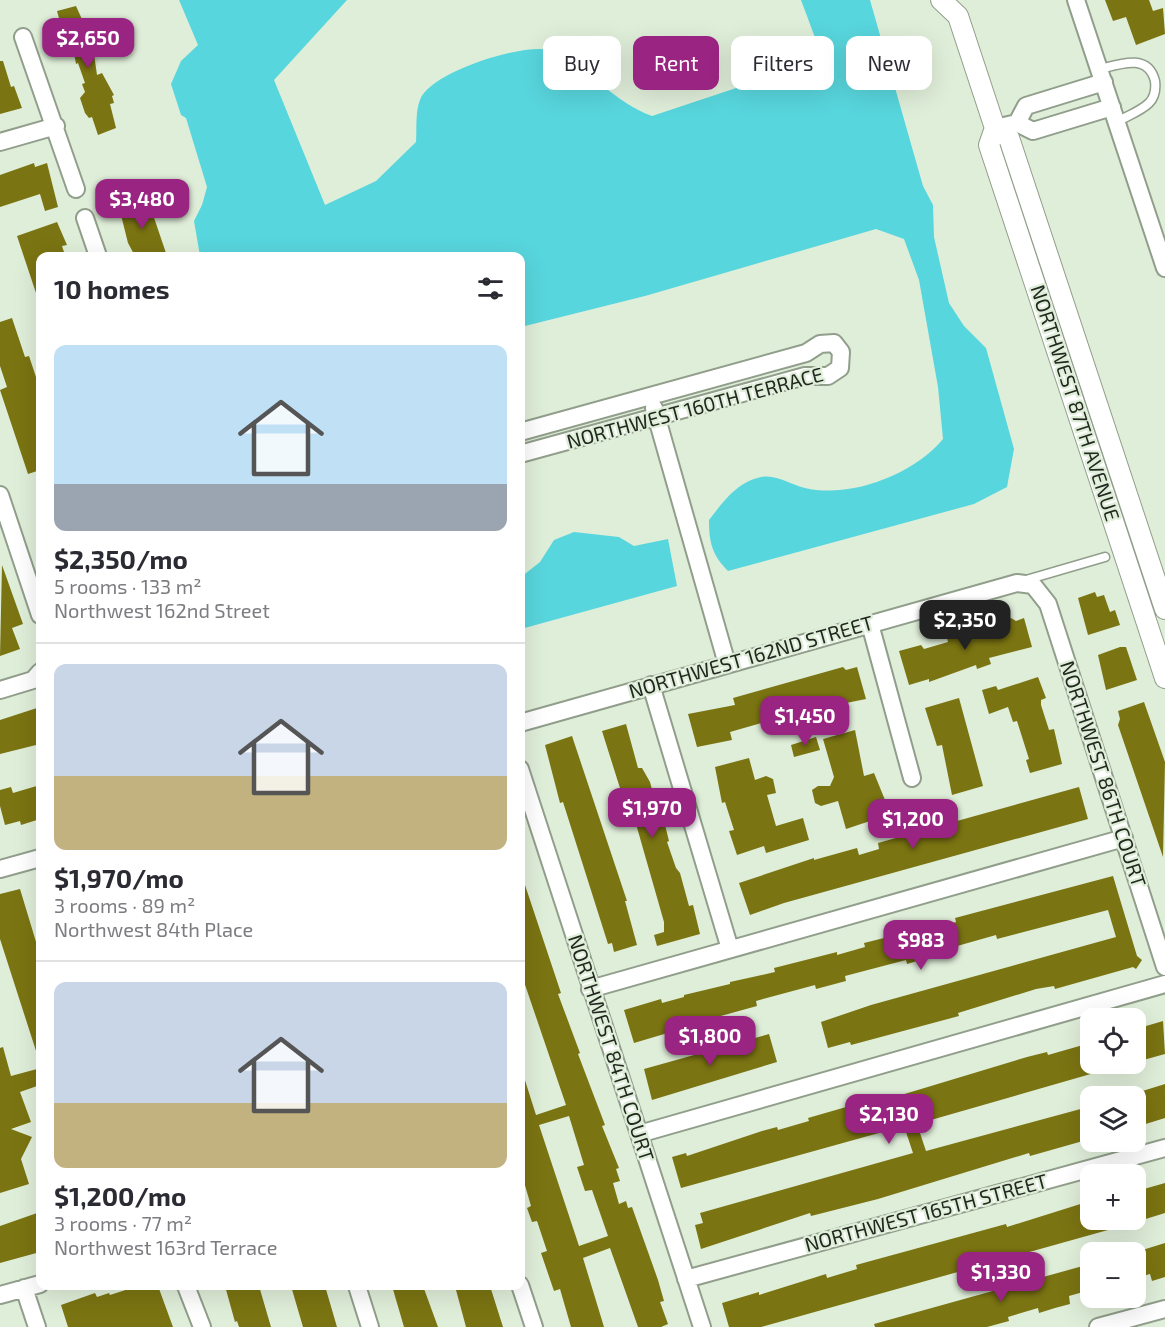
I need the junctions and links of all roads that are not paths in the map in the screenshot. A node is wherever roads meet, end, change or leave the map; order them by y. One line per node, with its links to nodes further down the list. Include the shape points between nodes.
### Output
1 (941, 0): 3 (street, NORTHWEST 87TH AVENUE)
2 (1076, 0): 5 (street)
3 (960, 8): 11 (street, NORTHWEST 87TH AVENUE)
4 (23, 37): 10 (street)
5 (1102, 75): 6 (street); 7 (street); 7 (lane, via 1138,63 1145,65 1152,75 1156,90 1149,103)
6 (1072, 92): 8 (street); 9 (street, via 1026,106)
7 (1115, 114): 8 (street); 16 (street)
8 (1079, 117): 9 (street, via 1033,131)
9 (1017, 123): 11 (street)
10 (56, 126): 12 (street); 13 (street)
11 (995, 128): 25 (street, NORTHWEST 87TH AVENUE, via 1009,138); 29 (street, NORTHWEST 87TH AVENUE, via 989,145)
12 (0, 142)
13 (76, 189)
14 (85, 218): 15 (street)
15 (97, 252)
16 (1165, 268)
17 (651, 397): 18 (street); 18 (street, NORTHWEST 160TH TERRACE, via 806,353 820,344 834,343 841,352 840,368 828,376 805,376); 19 (street, NORTHWEST 160TH TERRACE)
18 (657, 418): 20 (street, NORTHWEST 160TH TERRACE); 27 (street)
19 (525, 431)
20 (525, 453)
21 (0, 495): 24 (street)
22 (1106, 558): 23 (lane, NORTHWEST 162ND STREET)
23 (1025, 584): 26 (street, NORTHWEST 162ND STREET); 35 (street, NORTHWEST 86TH COURT, via 1047,604)
24 (36, 603)
25 (1165, 609)
26 (870, 624): 27 (street, NORTHWEST 162ND STREET); 33 (street)
27 (727, 664): 30 (street, NORTHWEST 162ND STREET)
28 (36, 677): 31 (street)
29 (1165, 678)
30 (651, 685): 32 (street, NORTHWEST 162ND STREET); 38 (street)
31 (0, 690)
32 (525, 722)
33 (912, 778)
34 (525, 785): 41 (street, NORTHWEST 84TH COURT)
35 (1124, 838): 38 (street); 39 (street, NORTHWEST 86TH COURT)
36 (36, 859): 37 (street)
37 (0, 869)
38 (730, 949): 41 (street)
39 (1165, 967)
40 (1165, 984): 42 (street)
41 (590, 989): 42 (street, NORTHWEST 84TH COURT)
42 (639, 1134): 44 (street, NORTHWEST 84TH COURT)
43 (1165, 1148): 44 (street, NORTHWEST 165TH STREET)
44 (686, 1279): 55 (street, NORTHWEST 84TH COURT)
45 (32, 1286): 49 (street); 51 (street)
46 (188, 1290): 52 (street)
47 (358, 1290): 53 (street)
48 (522, 1290): 54 (street)
49 (0, 1294)
50 (1165, 1309): 56 (street)
51 (37, 1327)
52 (202, 1327)
53 (370, 1327)
54 (534, 1327)
55 (702, 1327)
56 (1098, 1327)

